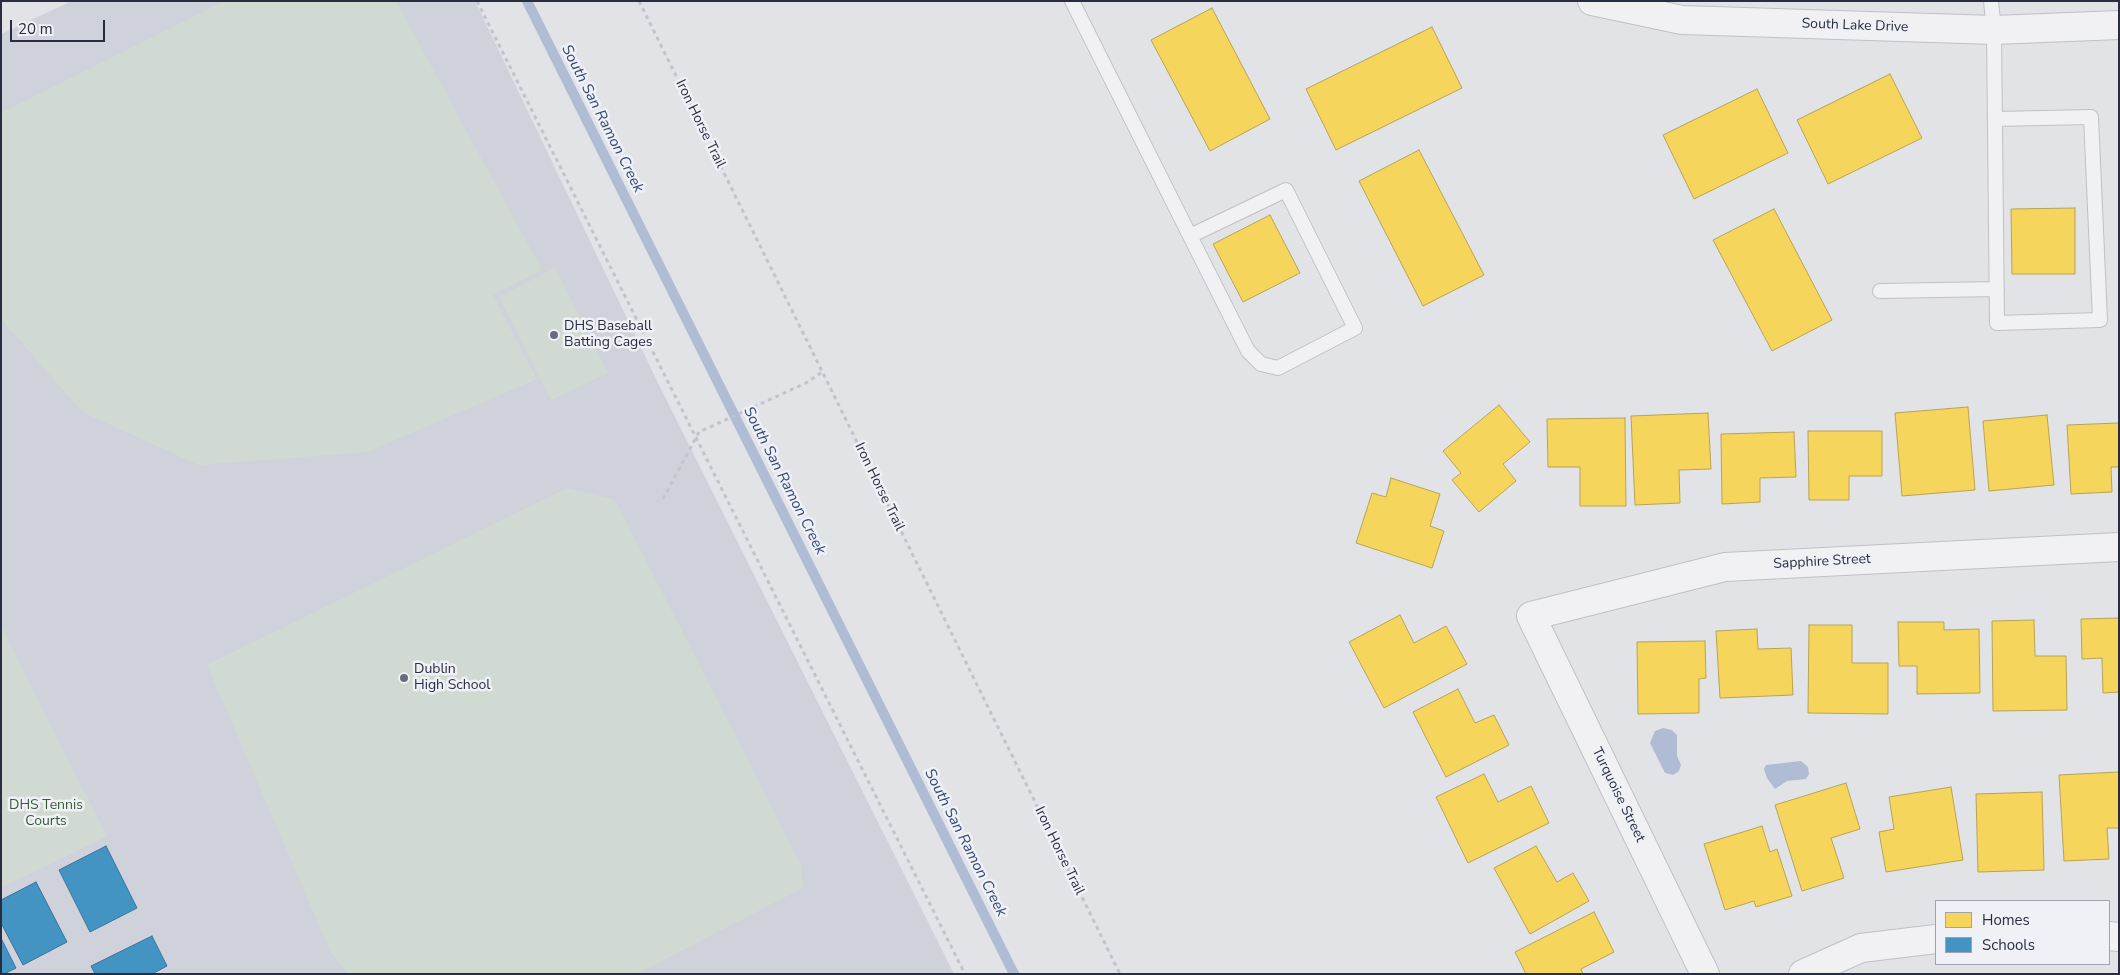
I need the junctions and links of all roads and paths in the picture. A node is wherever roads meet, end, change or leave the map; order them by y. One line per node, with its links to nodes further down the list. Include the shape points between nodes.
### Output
1 (476, 1): 13 (path)
2 (639, 1): 12 (path, Iron Horse Trail)
3 (1072, 1): 9 (lane)
4 (1592, 1): 7 (street, South Lake Drive, via 1682,20)
5 (1991, 1): 7 (lane)
6 (2119, 26): 7 (street, South Lake Drive)
7 (1994, 30): 8 (lane)
8 (1995, 119): 10 (lane); 10 (lane, via 2091,117 2100,320 1997,323)
9 (1190, 236): 9 (lane, via 1248,351 1261,364 1278,368 1354,328 1286,190)
10 (1997, 289): 11 (lane)
11 (1880, 292)
12 (822, 372): 13 (path, via 700,432); 19 (path, Iron Horse Trail)
13 (696, 438): 14 (path); 18 (path)
14 (663, 499)
15 (2119, 547): 16 (street, Sapphire Street, via 1725,567)
16 (1531, 616): 20 (street, Turquoise Street)
17 (1935, 939): 21 (street, via 1861,948)
18 (965, 974)
19 (1120, 974)
20 (1705, 974)
21 (1803, 974)

